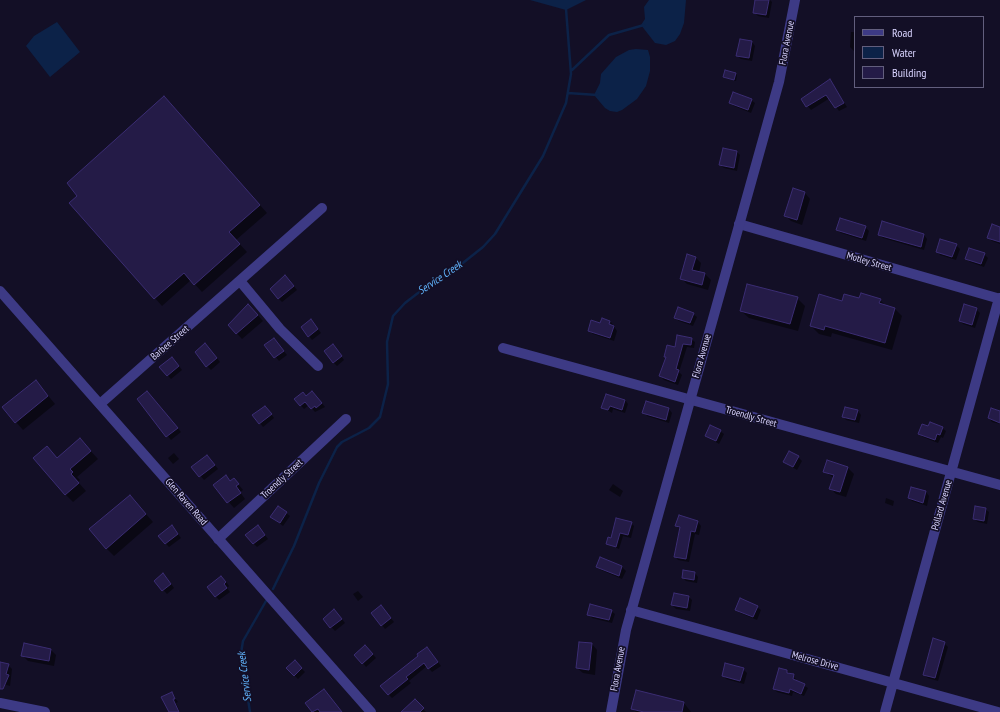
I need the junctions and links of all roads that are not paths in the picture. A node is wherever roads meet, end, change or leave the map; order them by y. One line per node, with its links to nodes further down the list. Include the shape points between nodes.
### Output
1 (795, 0): 3 (street, Flora Avenue, via 779,82)
2 (322, 208): 4 (street, Barbee Street)
3 (738, 224): 6 (street, Motley Street); 9 (street, Flora Avenue)
4 (240, 281): 8 (street, via 280,329); 10 (street, Barbee Street)
5 (0, 292): 10 (street, Glen Raven Road)
6 (1000, 298): 12 (street, Pollard Avenue)
7 (502, 348): 9 (street, Troendly Street)
8 (318, 366)
9 (690, 399): 12 (street, Troendly Street); 15 (street, Flora Avenue)
10 (100, 404): 14 (street, Glen Raven Road)
11 (346, 419): 14 (street, Troendly Street)
12 (952, 472): 13 (street, Troendly Street); 16 (street, Pollard Avenue)
13 (1000, 485)
14 (218, 539): 19 (street, Glen Raven Road)
15 (632, 610): 16 (street, Melrose Drive); 20 (street, Flora Avenue, via 622,645)
16 (893, 683): 21 (street, Pollard Avenue); 22 (street, Melrose Drive)
17 (0, 704): 18 (street)
18 (45, 712)
19 (371, 712)
20 (611, 712)
21 (885, 712)
22 (998, 712)

